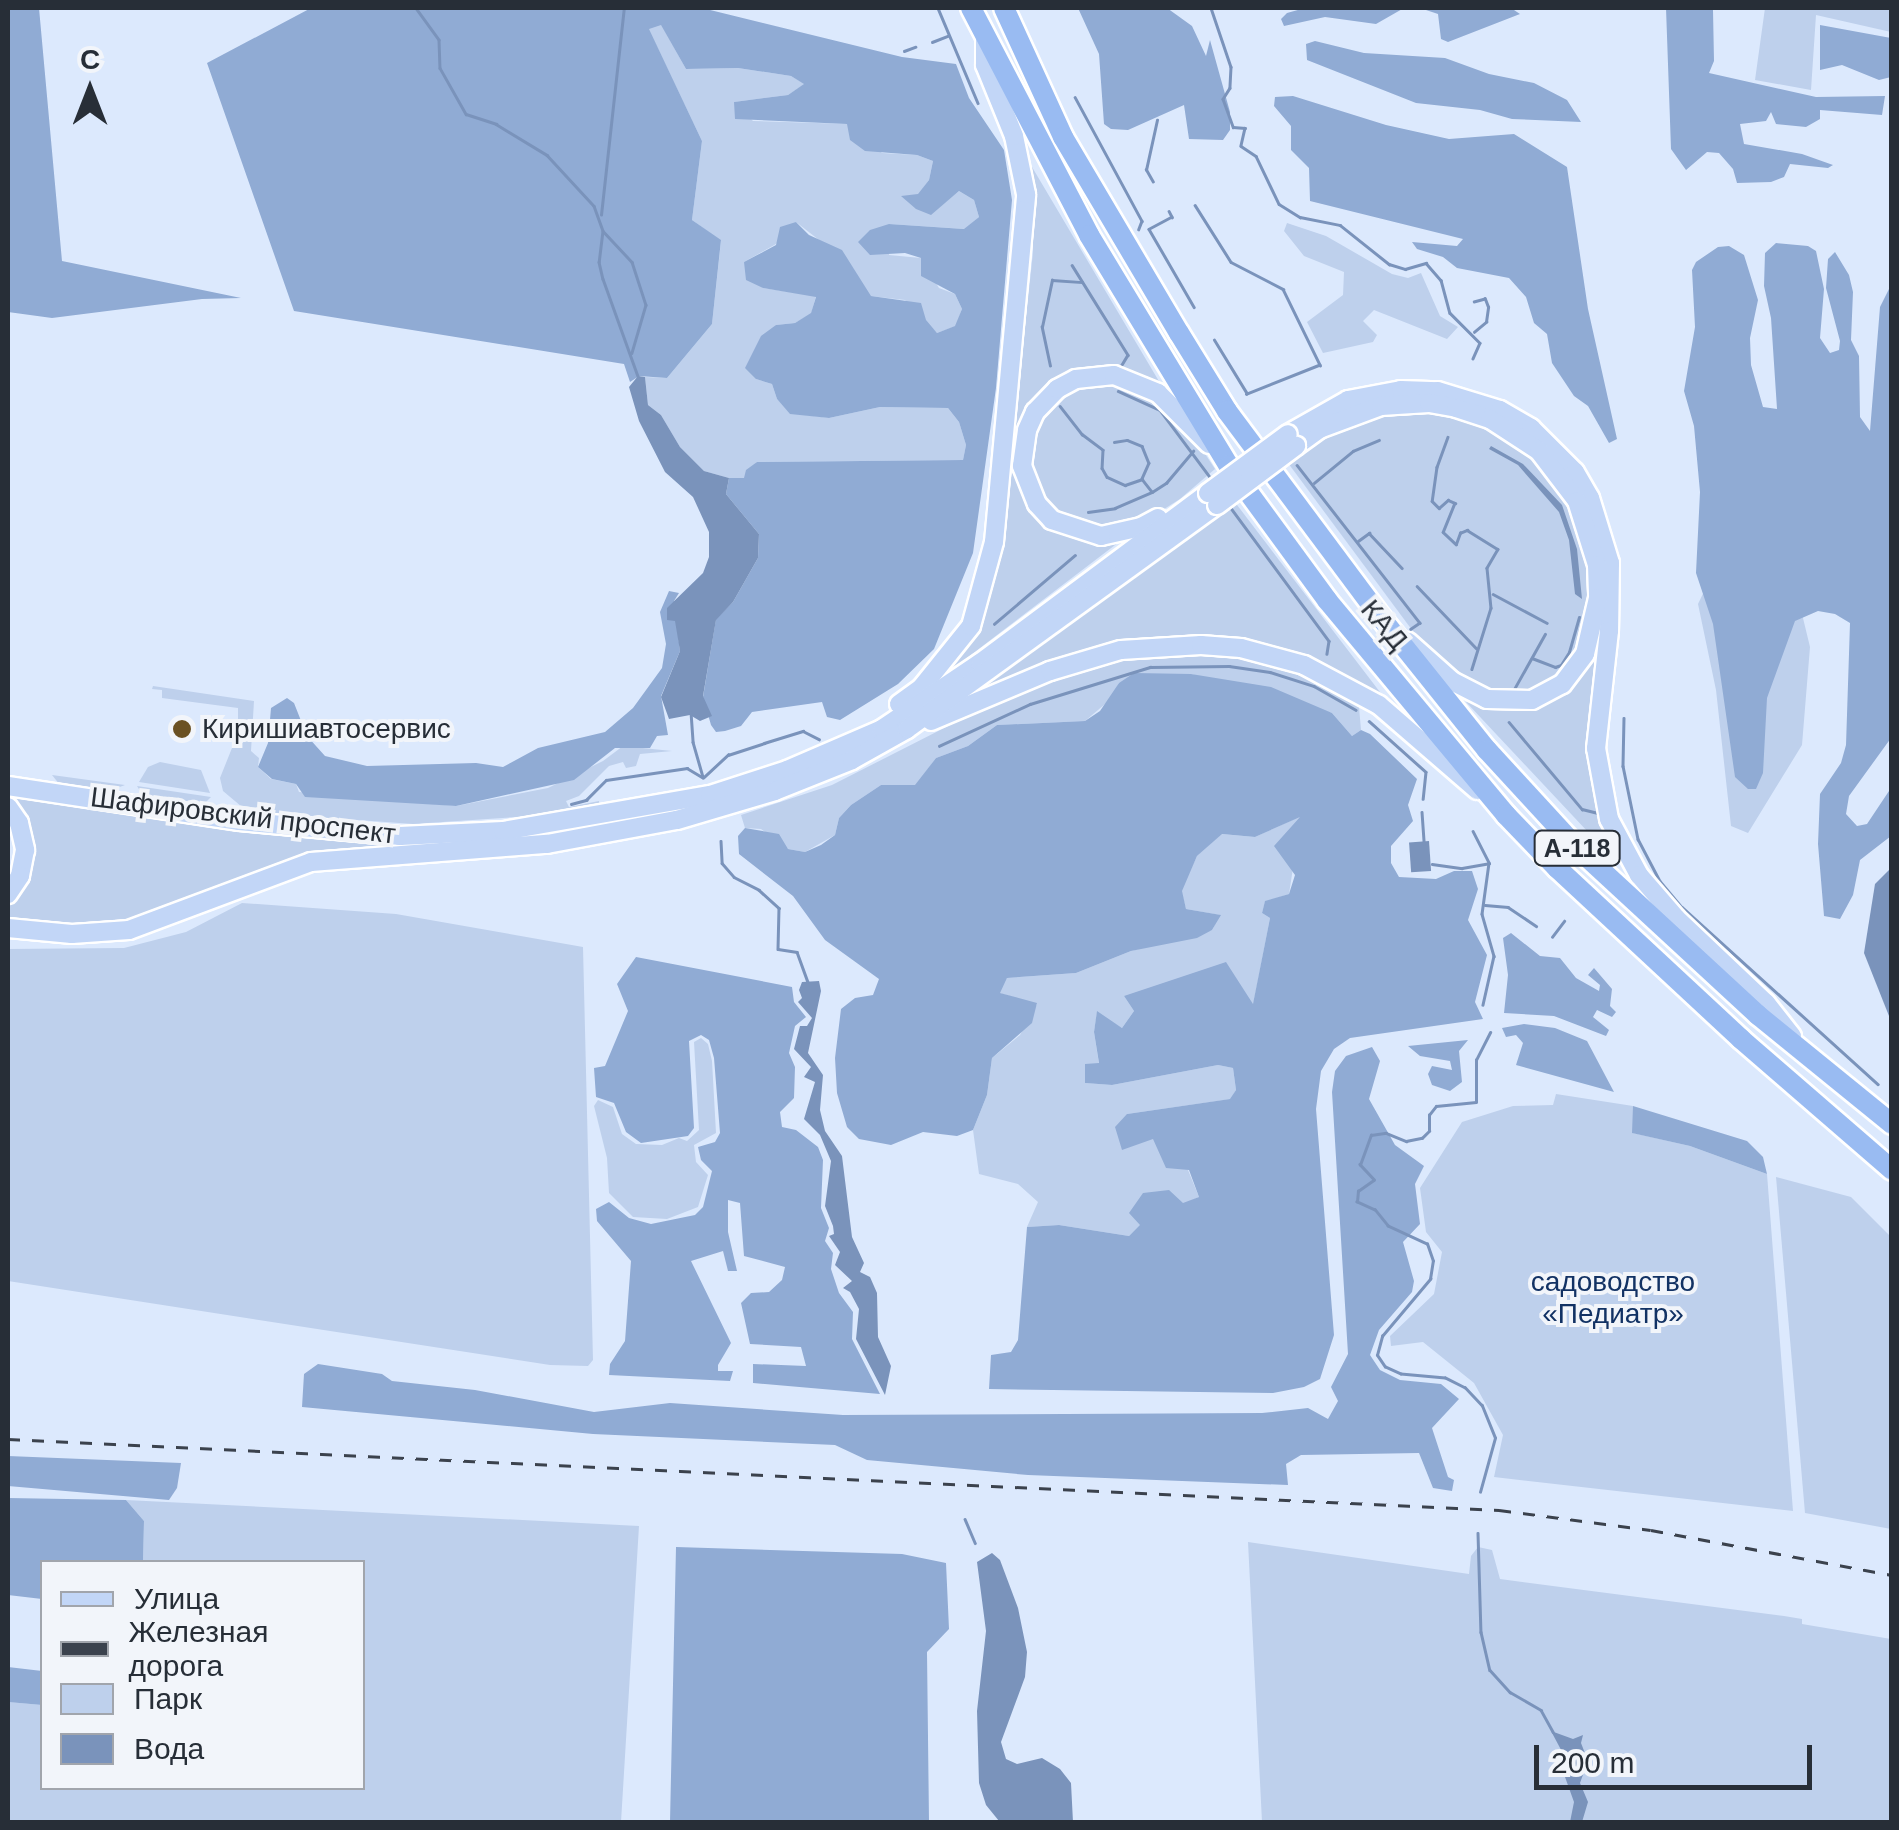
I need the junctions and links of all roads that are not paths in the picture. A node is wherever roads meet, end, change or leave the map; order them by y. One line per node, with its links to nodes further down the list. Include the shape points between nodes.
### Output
1 (971, 8): 3 (highway, КАД / А-118)
2 (1004, 8): 7 (highway, КАД / А-118, via 1063,137 1188,349)
3 (985, 41): 5 (highway, КАД / А-118, via 1089,235); 9 (main road, via 985,65 1014,136 1026,194 994,542 984,588 971,626 922,688)
4 (1292, 440): 6 (main road, bridge); 6 (main road, bridge); 7 (main road, via 1381,406 1456,408 1490,419 1539,451 1577,500 1597,565 1594,628 1572,675 1551,693 1506,702 1470,692); 15 (main road, via 1348,400 1438,391 1500,410 1531,428 1574,472 1590,498 1610,563 1610,631 1596,748 1609,819 1639,875 1766,1003)
5 (1229, 466): 6 (main road, via 1158,392 1114,375 1094,374 1058,389 1027,430 1022,466 1037,504 1052,520 1085,534 1118,534); 12 (highway, КАД / А-118, via 1327,600)
6 (1209, 495): 8 (main road); 9 (main road, via 882,730)
7 (1382, 619): 15 (highway, КАД / А-118, via 1577,848)
8 (906, 730): 12 (main road, via 1084,659 1160,645 1241,648 1304,665 1379,705); 14 (main road, via 794,784 646,827 498,849 311,862 129,930)
9 (829, 752): 10 (main road, Шафировский проспект, via 710,795 448,836 294,828)
10 (8, 786)
11 (8, 807): 13 (main road, via 25,850)
12 (1506, 815): 17 (highway, КАД / А-118, via 1741,1039)
13 (8, 894)
14 (8, 928)
15 (1802, 1049): 16 (highway, КАД / А-118)
16 (1892, 1124)
17 (1892, 1170)

